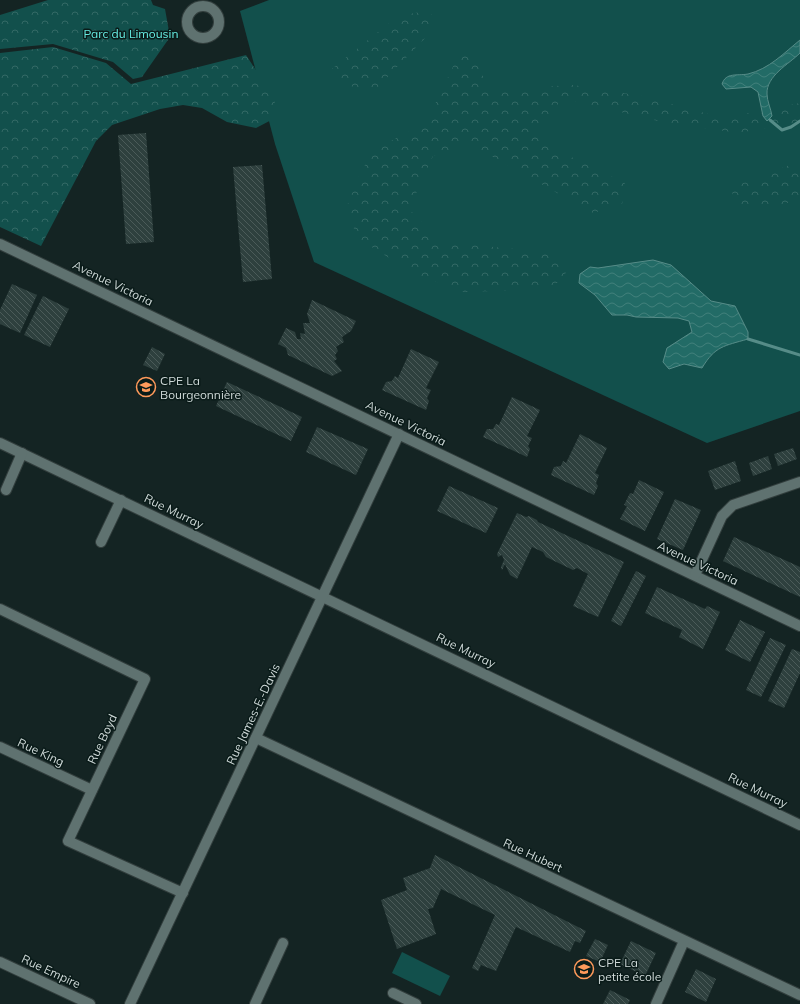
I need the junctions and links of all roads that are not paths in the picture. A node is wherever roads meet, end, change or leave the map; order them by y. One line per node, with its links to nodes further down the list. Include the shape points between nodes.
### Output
1 (219, 0): 2 (street)
2 (212, 9)
3 (0, 244): 4 (street, Avenue Victoria)
4 (399, 434): 11 (street, Avenue Victoria); 12 (street, Rue James-E.-Davis)
5 (0, 443): 6 (street, Rue Murray)
6 (22, 453): 8 (street); 9 (street, Rue Murray)
7 (800, 482): 11 (street, via 733,505 722,516)
8 (6, 490)
9 (120, 500): 10 (street); 12 (street, Rue Murray)
10 (101, 542)
11 (695, 575): 14 (street, Avenue Victoria)
12 (322, 596): 15 (street, Rue James-E.-Davis); 18 (street, Rue Murray)
13 (0, 609): 17 (street, Rue Boyd, via 145,679)
14 (800, 626)
15 (256, 738): 19 (street, Rue James-E.-Davis); 20 (street, Rue Hubert)
16 (0, 747): 17 (street, Rue King)
17 (92, 790): 19 (street, Rue Boyd, via 68,841)
18 (800, 825)
19 (183, 893): 26 (street, Rue James-E.-Davis)
20 (684, 941): 24 (street, Rue Hubert); 29 (street)
21 (283, 943): 27 (street)
22 (0, 962): 25 (street, Rue Empire)
23 (393, 993): 28 (street)
24 (800, 996)
25 (90, 1004)
26 (130, 1004)
27 (255, 1004)
28 (416, 1004)
29 (656, 1004)

